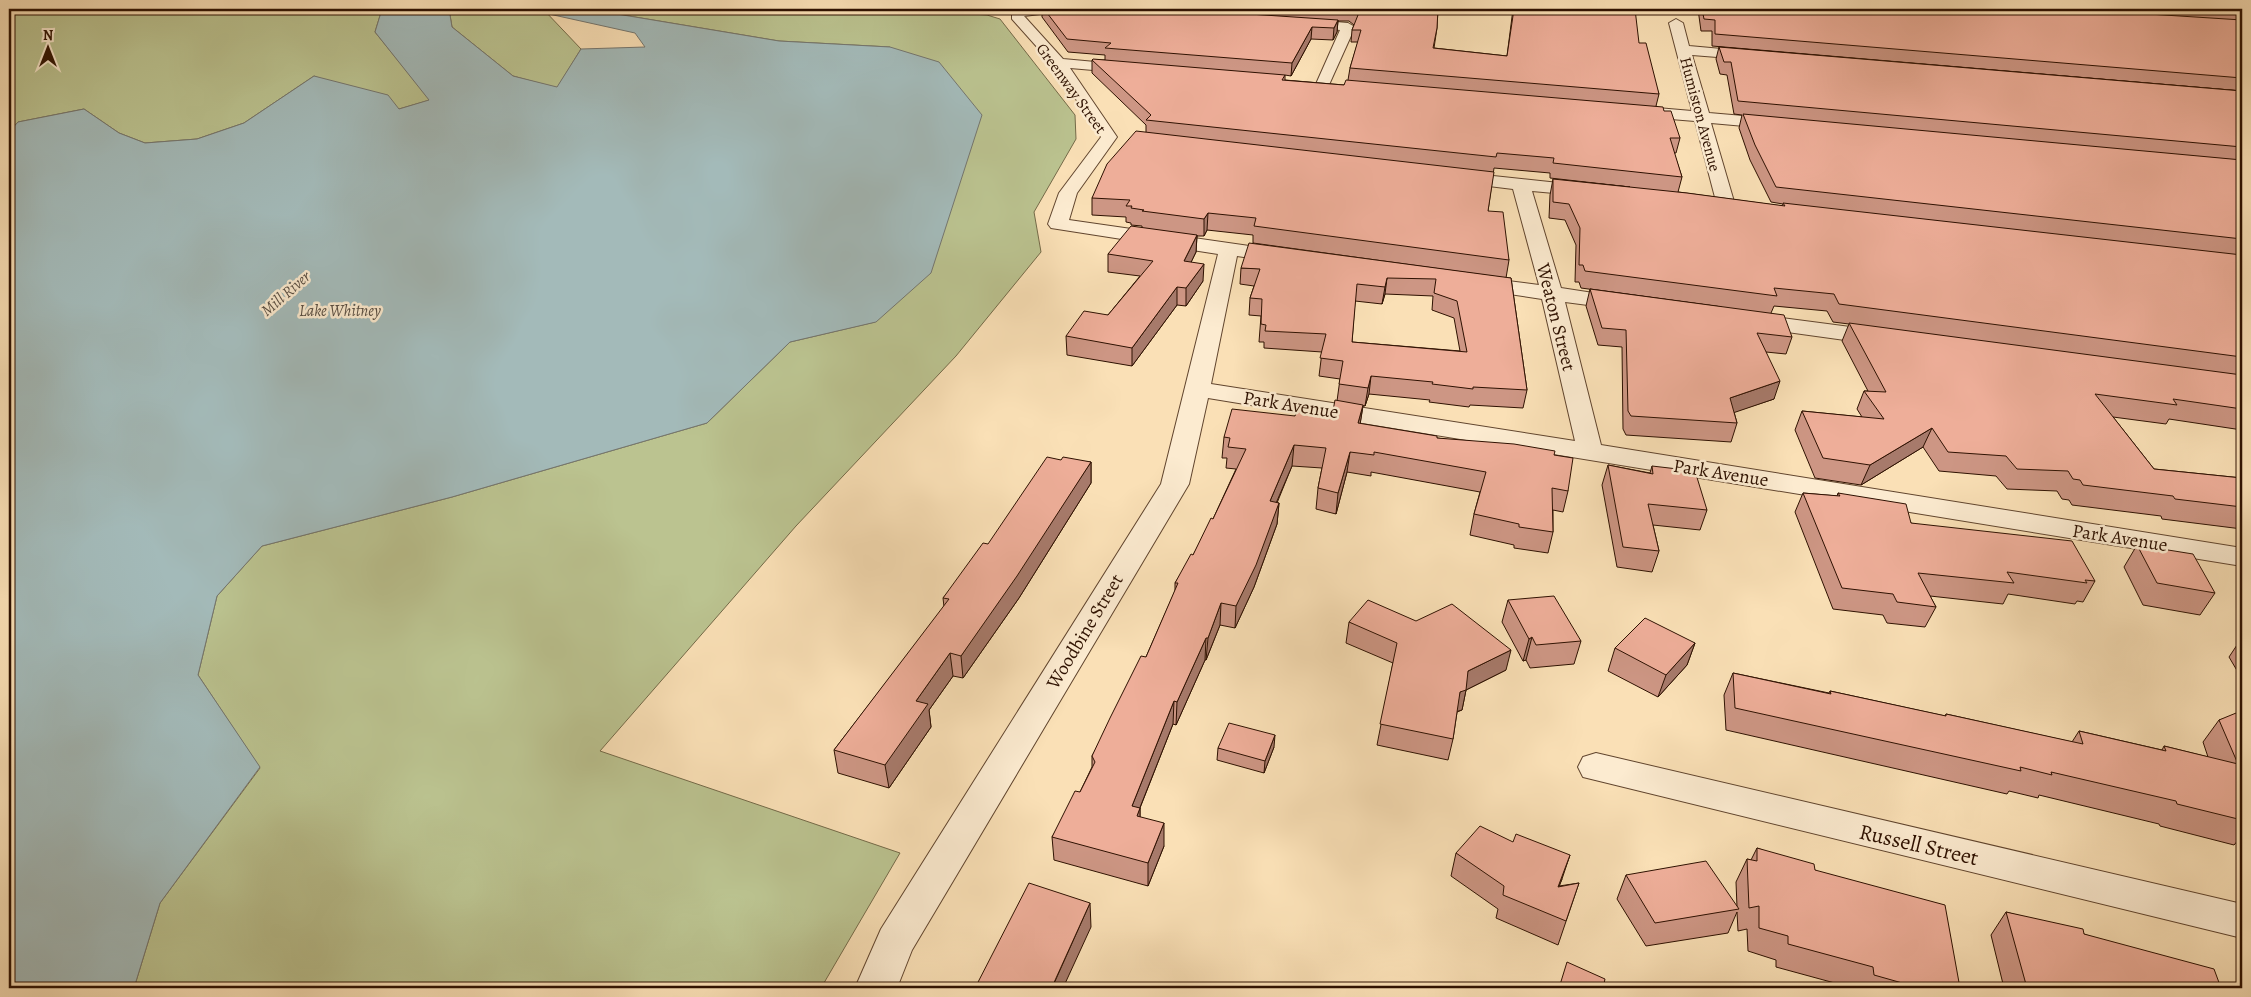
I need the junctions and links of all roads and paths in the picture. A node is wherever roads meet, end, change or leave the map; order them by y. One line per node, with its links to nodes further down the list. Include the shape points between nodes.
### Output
1 (964, 9): 2 (street)
2 (1023, 10): 3 (street); 8 (street, Greenway Street, via 1017,16)
3 (1046, 10)
4 (1289, 22): 11 (street, via 1348,27)
5 (1676, 24): 6 (street, Humiston Avenue)
6 (1684, 50): 7 (street); 14 (street, Humiston Avenue)
7 (1772, 58)
8 (1059, 64): 9 (street); 16 (street, Greenway Street)
9 (1147, 70)
10 (1303, 82): 11 (street)
11 (1322, 84): 12 (street)
12 (1342, 86)
13 (1614, 109): 14 (street)
14 (1702, 117): 15 (street); 22 (street, Humiston Avenue)
15 (1790, 125)
16 (1108, 137): 17 (street); 24 (street, Greenway Street, via 1068,193 1058,224)
17 (1128, 140)
18 (1442, 175): 19 (street)
19 (1521, 184): 20 (street); 27 (street, Weaton Street)
20 (1609, 193)
21 (1707, 203): 22 (street)
22 (1726, 205): 23 (street)
23 (1746, 207)
24 (1229, 249): 25 (street); 31 (street, Woodbine Street)
25 (1308, 260)
26 (1454, 280): 27 (street)
27 (1552, 294): 28 (street); 32 (street, Weaton Street)
28 (1650, 307)
29 (1729, 318): 30 (street)
30 (1897, 340)
31 (1198, 390): 32 (street, Park Avenue); 36 (street, Woodbine Street, via 1175,484 895,942)
32 (1590, 450): 33 (street, Park Avenue)
33 (2242, 557)
34 (1596, 768): 35 (street, Russell Street)
35 (2242, 921)
36 (876, 988)

